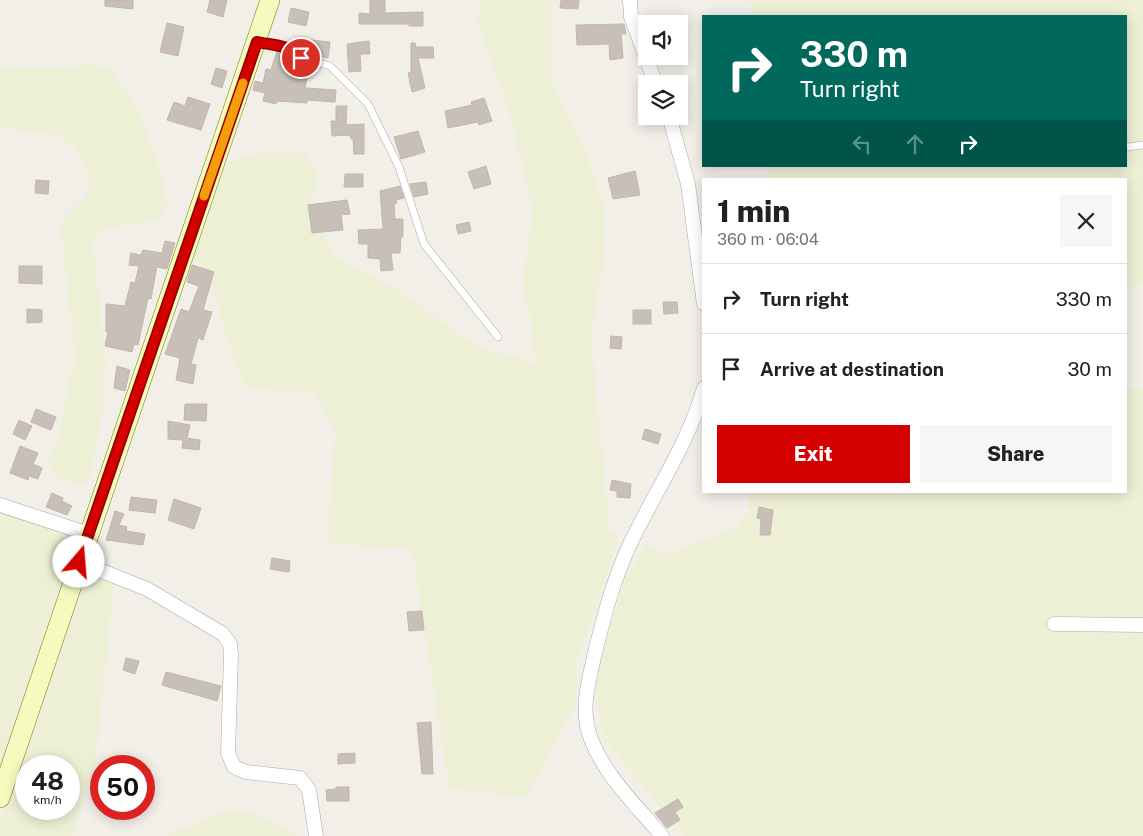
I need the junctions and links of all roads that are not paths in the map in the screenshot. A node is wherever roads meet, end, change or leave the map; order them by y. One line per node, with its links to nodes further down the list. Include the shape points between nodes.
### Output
1 (270, 0): 3 (main road)
2 (630, 0): 4 (street, via 631,17)
3 (257, 42): 9 (lane, via 287,48 297,52 301,58 330,66 368,104 400,168 424,244); 12 (main road)
4 (653, 75)
5 (672, 125): 8 (street, via 688,184)
6 (1143, 144): 7 (lane)
7 (1128, 148)
8 (702, 289)
9 (498, 337)
10 (702, 394): 18 (street, via 686,440 632,541 612,586 587,688 585,713 591,739 610,774)
11 (0, 505): 12 (street)
12 (89, 534): 13 (main road)
13 (79, 562): 16 (main road); 17 (street, via 147,589 223,634 232,655 228,753 234,767 246,772 300,778 308,790)
14 (1054, 624): 15 (street)
15 (1143, 625)
16 (0, 798)
17 (316, 836)
18 (662, 836)

